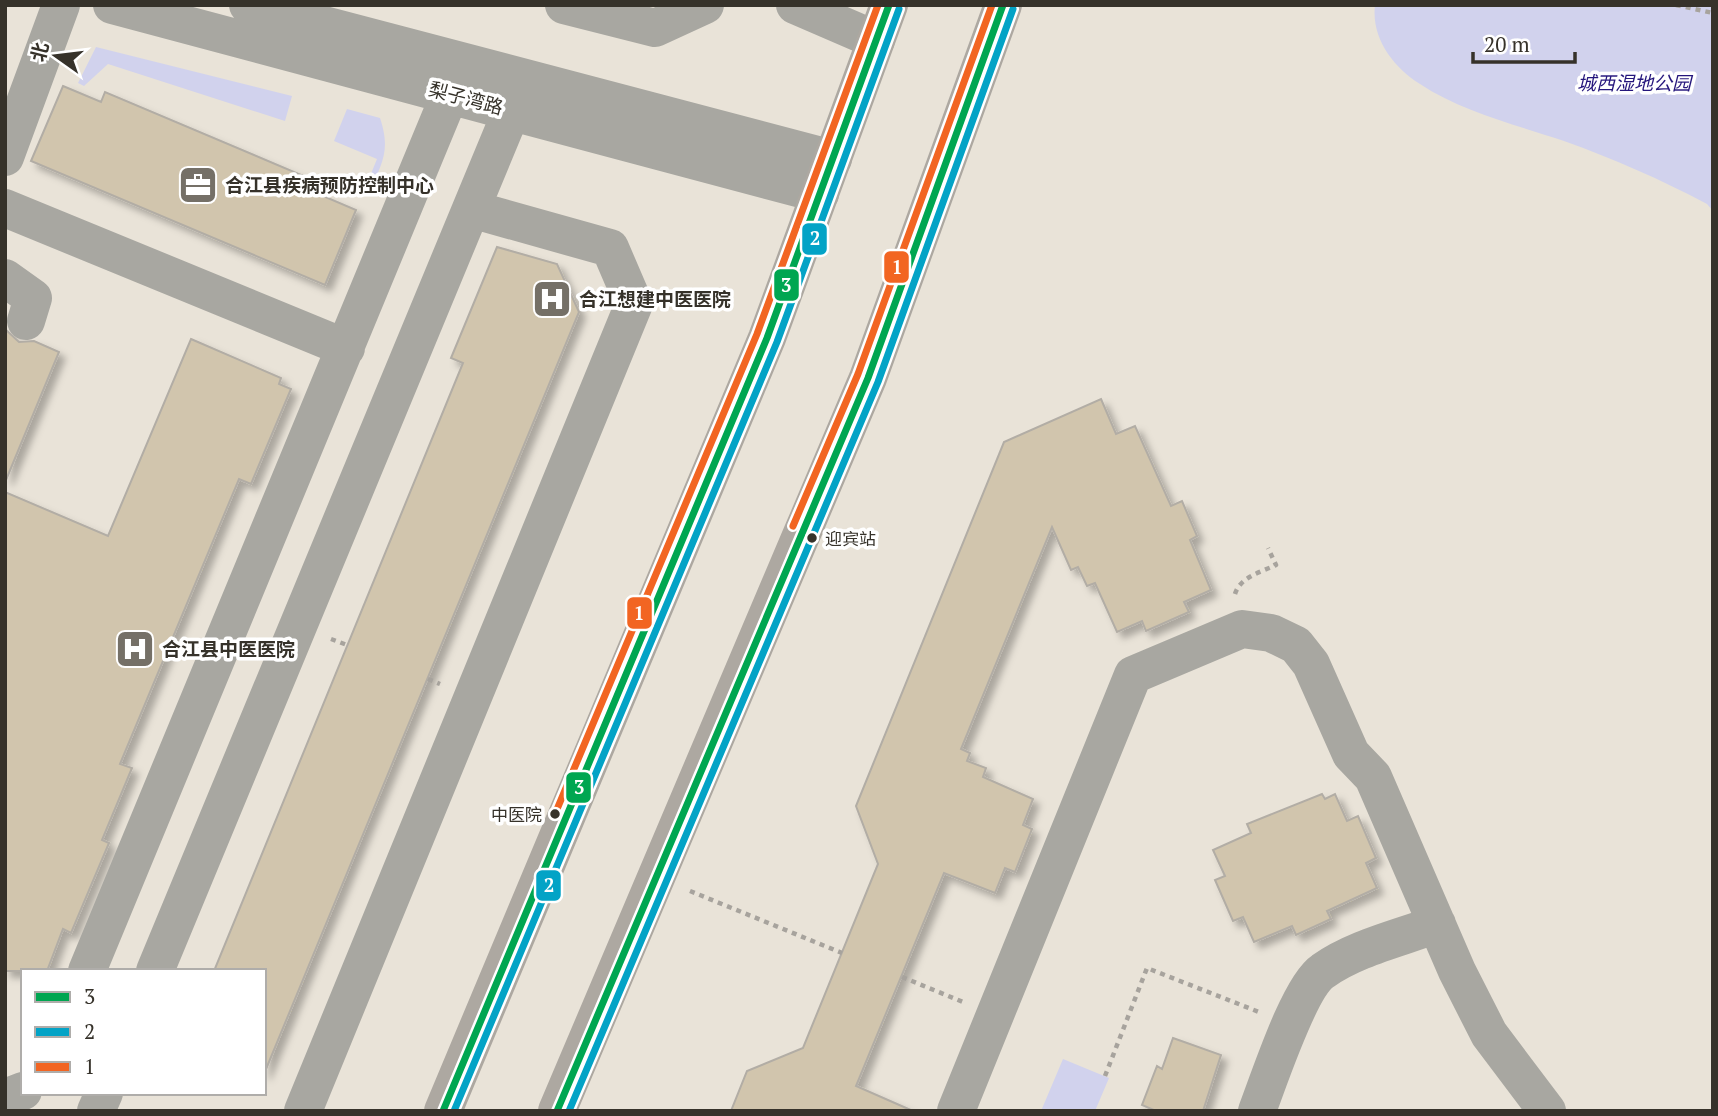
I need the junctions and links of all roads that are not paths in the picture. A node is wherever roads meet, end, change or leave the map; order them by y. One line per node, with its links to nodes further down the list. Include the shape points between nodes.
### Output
1 (61, 5): 12 (street)
2 (112, 5): 10 (street, 梨子湾路)
3 (248, 5): 8 (street, 梨子湾路)
4 (564, 5): 5 (street, via 655,28)
5 (705, 5)
6 (795, 5): 9 (street)
7 (1003, 5): 26 (main road, via 868,378)
8 (334, 16): 13 (street, 梨子湾路)
9 (883, 23): 13 (main road)
10 (450, 94): 11 (street, 梨子湾路); 18 (street)
11 (512, 110): 13 (street, 梨子湾路); 15 (street)
12 (5, 157)
13 (826, 176): 25 (main road, via 767,338)
14 (5, 208): 18 (street)
15 (471, 209): 21 (street); 24 (street, via 610,248 634,304)
16 (5, 278): 17 (street, via 34,300)
17 (26, 321)
18 (346, 348): 20 (street)
19 (1437, 924): 27 (street, via 1373,778 1352,754 1311,663 1296,645 1271,633 1242,629 1133,675); 28 (street, via 1320,972 1301,1002); 29 (street, via 1489,1034)
20 (88, 969)
21 (156, 969)
22 (103, 1095): 23 (street)
23 (96, 1111)
24 (303, 1111)
25 (443, 1111)
26 (557, 1111)
27 (956, 1111)
28 (1257, 1111)
29 (1548, 1111)

